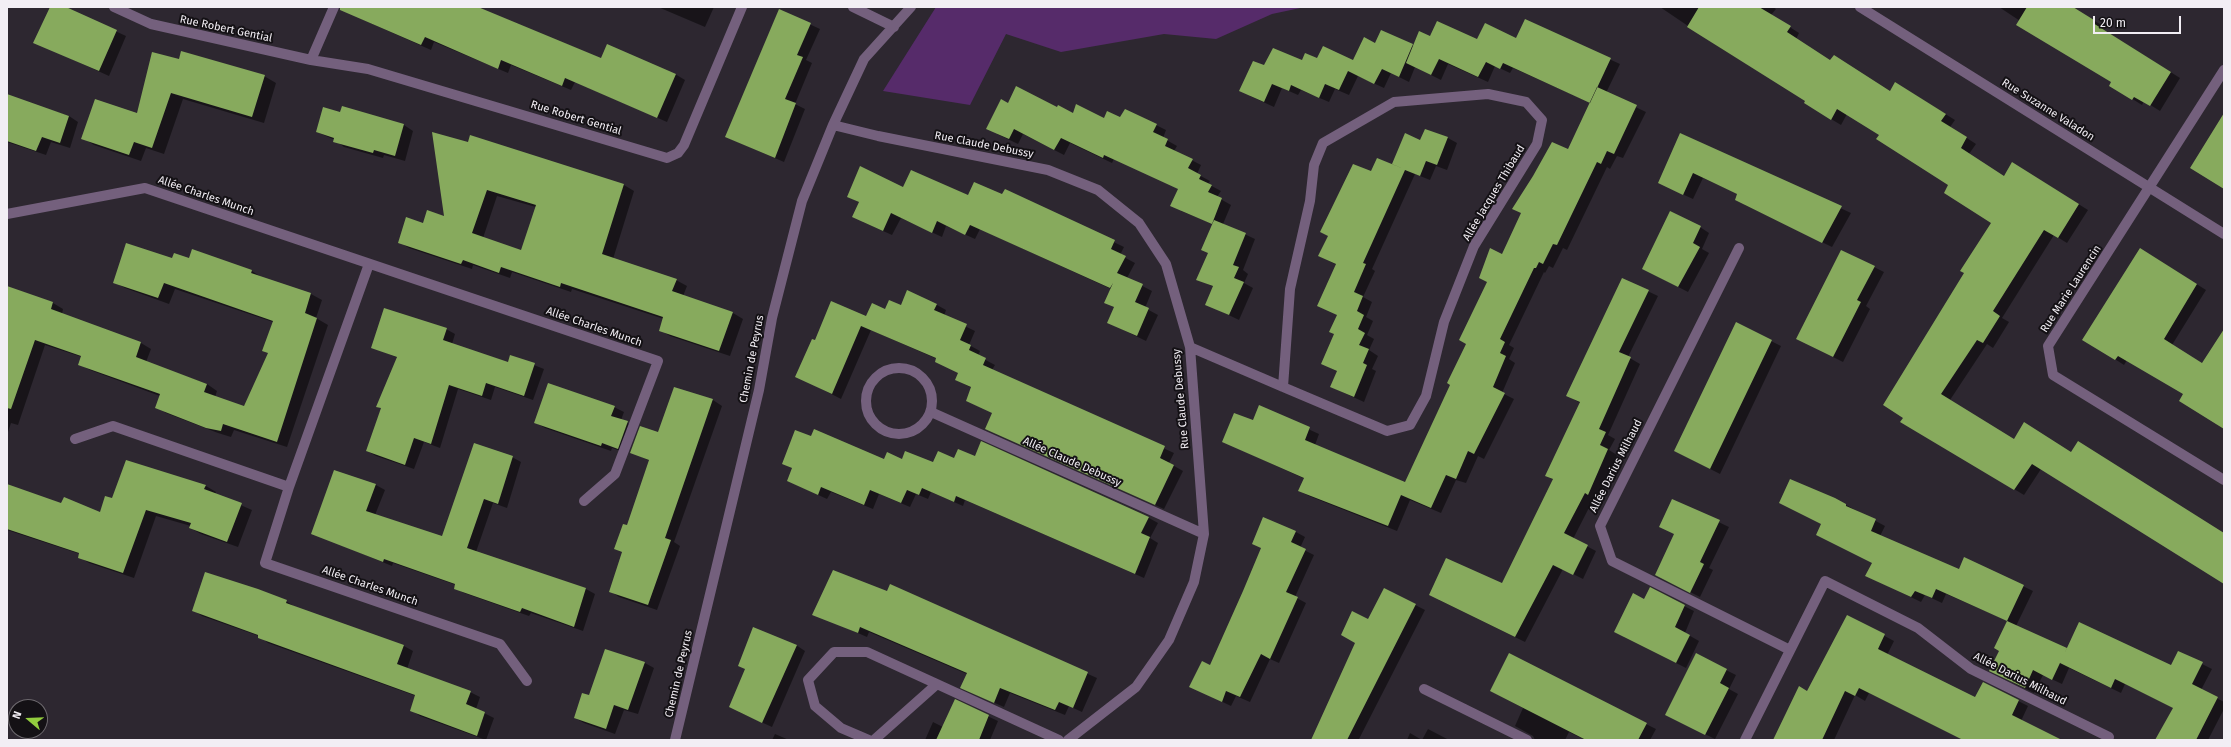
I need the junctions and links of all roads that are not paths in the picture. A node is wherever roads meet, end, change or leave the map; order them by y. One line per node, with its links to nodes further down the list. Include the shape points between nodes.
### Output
1 (114, 7): 8 (street, Rue Robert Gential, via 151,24)
2 (334, 7): 8 (street)
3 (742, 7): 8 (street, Rue Robert Gential, via 684,145 678,153 667,158 368,68)
4 (854, 7): 7 (street)
5 (911, 7): 7 (street, Chemin de Peyrus)
6 (1860, 7): 11 (street, Rue Suzanne Valadon)
7 (894, 27): 10 (street, Chemin de Peyrus, via 864,60)
8 (311, 60)
9 (2224, 70): 11 (street, Rue Marie Laurencin)
10 (833, 125): 16 (street, Rue Claude Debussy, via 1048,170 1098,190 1139,223 1166,264); 29 (street, Chemin de Peyrus, via 802,201 774,311 759,390)
11 (2150, 188): 13 (street, Rue Suzanne Valadon); 20 (street, Rue Marie Laurencin, via 2048,346 2053,375)
12 (7, 214): 15 (street, Allée Charles Munch, via 145,188)
13 (2224, 234)
14 (1739, 248): 24 (street, Allée Darius Milhaud, via 1600,526 1612,561)
15 (369, 264): 21 (street, Allée Charles Munch); 22 (street, Allée Charles Munch, via 658,361 615,474)
16 (1190, 347): 17 (street, Allée Jacques Thibaud); 23 (street, Rue Claude Debussy)
17 (1283, 387): 17 (street, Allée Jacques Thibaud, via 1386,431 1410,425 1426,396 1444,322 1474,246 1537,144 1542,120 1526,102 1488,94 1394,102 1323,143 1314,165 1310,201 1290,289)
18 (930, 412): 18 (street, via 933,402 927,382 920,374 910,369 900,367 880,373 872,380 867,390 865,402 868,413 882,430 893,434 905,434 916,430 925,422); 23 (street, Allée Claude Debussy)
19 (75, 439): 21 (street, via 112,426)
20 (2224, 480)
21 (289, 487): 25 (street, Allée Charles Munch, via 265,563 500,644)
22 (584, 501)
23 (1204, 534): 33 (street, Rue Claude Debussy, via 1194,582 1169,640 1136,686)
24 (1790, 650): 28 (street, Allée Darius Milhaud, via 1825,581 1918,628 1971,669); 35 (street, Allée Darius Milhaud)
25 (527, 681)
26 (937, 684): 30 (street, via 867,652 834,652 808,680 815,706 842,728); 31 (street); 32 (street)
27 (1424, 689): 34 (street)
28 (2109, 737)
29 (675, 740)
30 (869, 740)
31 (874, 740)
32 (1059, 740)
33 (1068, 740)
34 (1527, 740)
35 (1745, 740)

